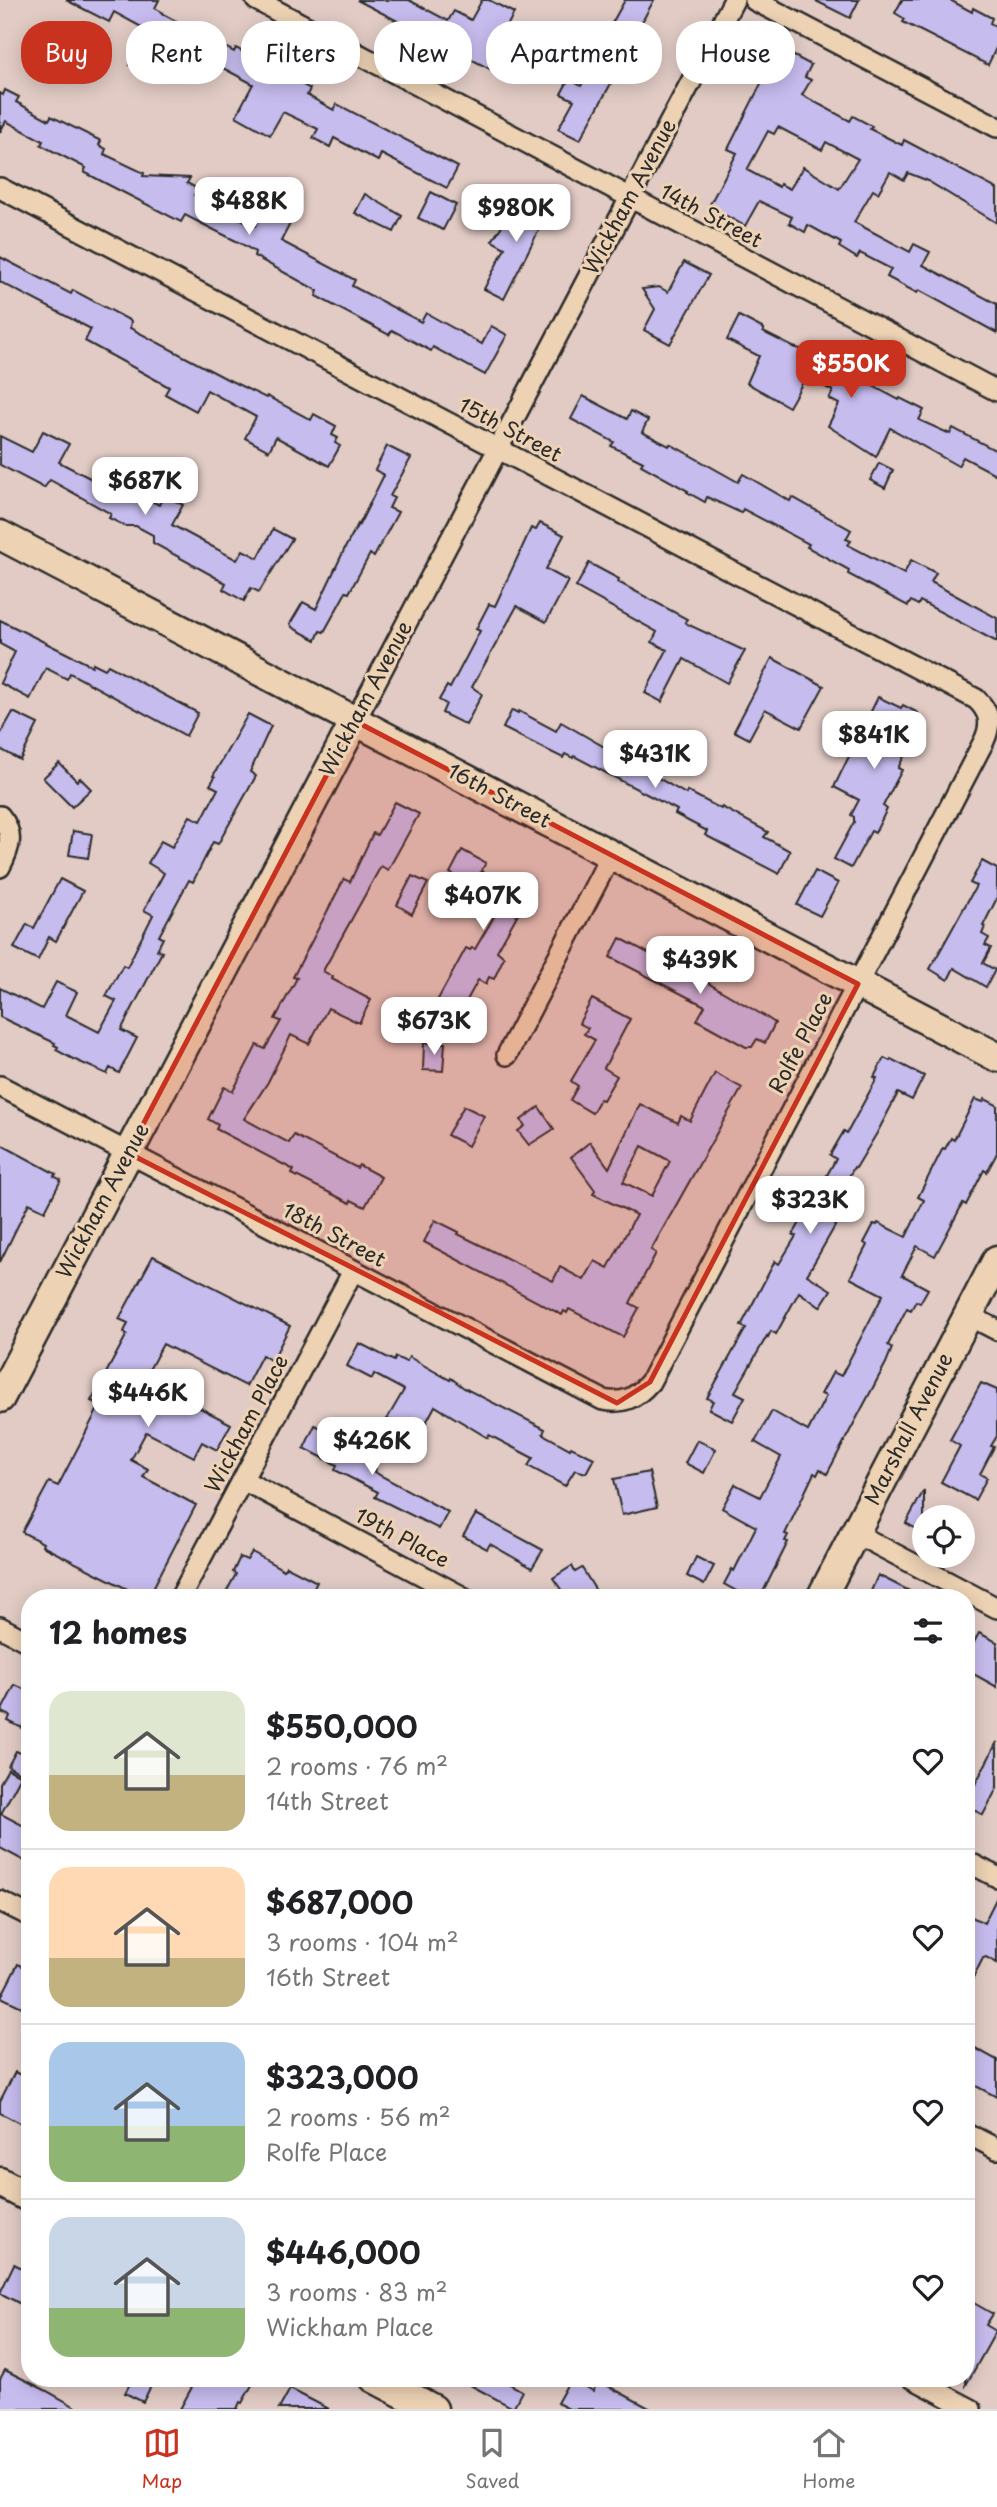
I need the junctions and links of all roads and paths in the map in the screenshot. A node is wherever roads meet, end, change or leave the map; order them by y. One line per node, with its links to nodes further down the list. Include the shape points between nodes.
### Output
1 (256, 0): 6 (street, 14th Street)
2 (734, 0): 6 (street, Wickham Avenue)
3 (754, 0): 4 (street)
4 (997, 127)
5 (0, 188): 8 (street, 15th Street)
6 (630, 198): 7 (street, 14th Street); 8 (street, Wickham Avenue)
7 (997, 391)
8 (497, 450): 10 (street, 15th Street, via 976,699); 11 (street, Wickham Avenue)
9 (0, 535): 11 (street, 16th Street)
10 (989, 720): 15 (street, Rolfe Place, via 985,741)
11 (355, 721): 13 (street, 16th Street); 19 (street, Wickham Avenue)
12 (0, 816): 14 (street, via 10,835 10,848)
13 (611, 855): 15 (street, 16th Street); 16 (street)
14 (0, 867)
15 (858, 984): 17 (street, 16th Street); 24 (street, Rolfe Place)
16 (507, 1055)
17 (997, 1057)
18 (0, 1086): 19 (street, 18th Street)
19 (128, 1153): 21 (street, 18th Street); 25 (street, Wickham Avenue)
20 (997, 1260): 22 (street, Marshall Avenue)
21 (353, 1270): 24 (street, 18th Street, via 603,1400 617,1403 630,1399); 26 (street, Wickham Place)
22 (968, 1315): 23 (street); 27 (street, Marshall Avenue)
23 (997, 1330)
24 (648, 1385)
25 (0, 1398)
26 (243, 1480): 28 (street, Wickham Place); 29 (street, 19th Place)
27 (855, 1533): 30 (street, Marshall Avenue); 31 (street)
28 (185, 1589)
29 (448, 1589)
30 (826, 1589)
31 (961, 1589)
32 (975, 1596): 33 (street)
33 (997, 1608)
34 (0, 1627): 35 (street)
35 (21, 1638)
36 (975, 1865): 37 (street)
37 (997, 1877)
38 (0, 1901): 39 (street)
39 (21, 1912)
40 (975, 2138): 41 (street)
41 (997, 2149)
42 (0, 2182): 43 (street)
43 (21, 2192)
44 (929, 2387): 47 (street)
45 (402, 2393): 46 (street)
46 (433, 2409)
47 (971, 2409)

